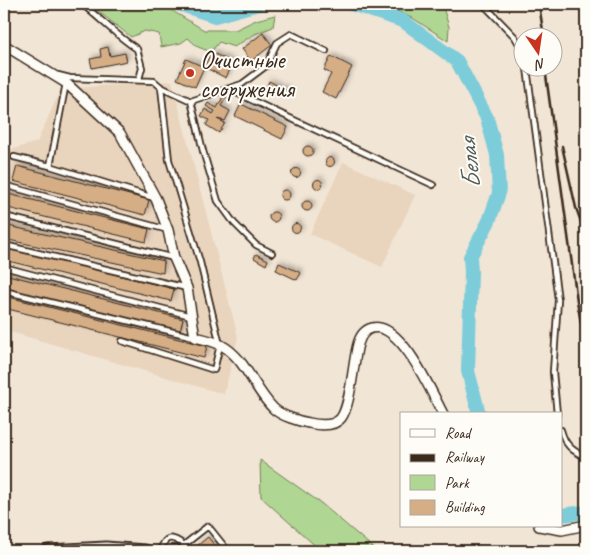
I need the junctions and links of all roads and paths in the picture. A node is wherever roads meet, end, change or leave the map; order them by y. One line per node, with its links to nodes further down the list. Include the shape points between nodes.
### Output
1 (82, 4): 8 (lane, via 106,22 118,37 137,49 142,68)
2 (483, 4): 3 (lane)
3 (512, 37)
4 (4, 45): 6 (street)
5 (326, 51): 11 (lane, via 290,34 278,43 266,66 242,84)
6 (50, 72): 8 (lane, via 70,78); 9 (street)
7 (528, 78): 31 (lane, via 558,300 553,372)
8 (139, 79): 10 (lane, via 154,81)
9 (66, 83): 14 (lane); 17 (street, via 120,133)
10 (161, 87): 12 (lane); 29 (lane, via 169,160 200,262)
11 (228, 89): 12 (lane); 15 (lane)
12 (191, 101): 21 (lane, via 218,200 234,223 256,245)
13 (14, 157): 14 (lane)
14 (50, 166): 17 (lane)
15 (433, 184)
16 (4, 185): 19 (lane)
17 (156, 199): 19 (street)
18 (4, 216): 22 (lane)
19 (168, 230): 22 (street)
20 (4, 245): 24 (lane)
21 (272, 253)
22 (174, 258): 24 (street)
23 (4, 267): 26 (lane)
24 (187, 288): 26 (street)
25 (4, 291): 27 (lane)
26 (193, 317): 27 (street)
27 (196, 337): 29 (street)
28 (122, 341): 29 (lane, via 214,370)
29 (220, 345): 30 (street, via 248,372 274,408 293,418 333,423 341,418 362,334 370,328 385,329 396,336 407,350)
30 (441, 412)
31 (557, 412)
32 (562, 434): 33 (lane, via 572,451)
33 (586, 458)
34 (586, 525): 35 (street, via 562,530)
35 (550, 528)
36 (184, 544): 39 (lane, via 177,539 167,539); 40 (lane); 41 (lane, via 208,526)
37 (48, 551): 38 (main road, via 106,548)
38 (145, 551)
39 (160, 551)
40 (189, 551)
41 (228, 551)

